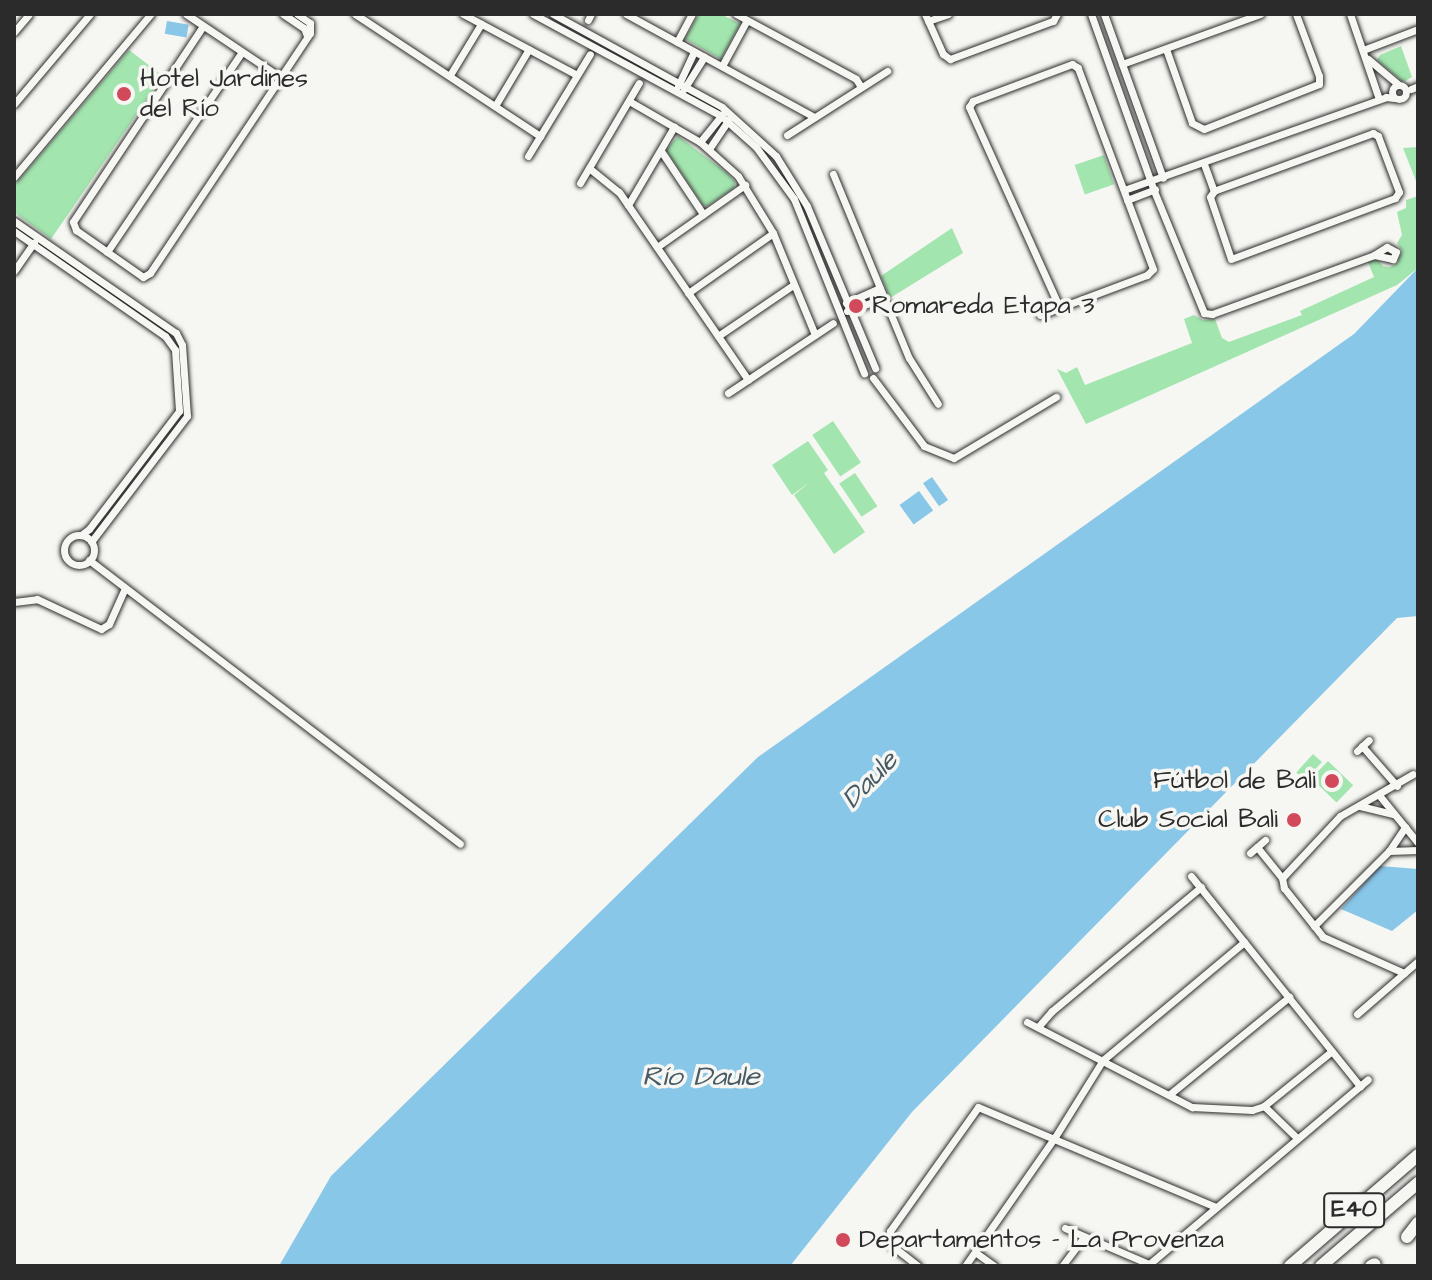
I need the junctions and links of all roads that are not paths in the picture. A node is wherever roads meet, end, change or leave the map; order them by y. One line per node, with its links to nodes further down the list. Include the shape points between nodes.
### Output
1 (29, 14): 26 (street)
2 (90, 14): 48 (street)
3 (151, 14): 64 (street)
4 (186, 14): 24 (street)
5 (283, 14): 27 (street, via 304,28)
6 (297, 14): 27 (street, via 310,23)
7 (355, 14): 39 (street)
8 (463, 14): 23 (street)
9 (533, 14): 45 (street)
10 (553, 14): 42 (street)
11 (626, 14): 28 (street)
12 (692, 14): 28 (street)
13 (736, 14): 22 (street)
14 (948, 14): 21 (street)
15 (1057, 14): 21 (street, via 1053,21 950,59)
16 (1091, 14): 68 (street)
17 (1104, 14): 36 (street)
18 (1260, 14): 30 (street)
19 (1296, 14): 30 (street, via 1319,84 1204,129 1192,123)
20 (1350, 14): 34 (street)
21 (926, 18)
22 (747, 20): 37 (street); 44 (street, via 856,79)
23 (481, 24): 29 (street); 39 (street)
24 (203, 26): 32 (street); 79 (street, via 74,219 76,230)
25 (1418, 29): 34 (street)
26 (14, 32)
27 (306, 38): 41 (street)
28 (677, 42): 31 (street)
29 (529, 49): 40 (street); 49 (street)
30 (1166, 49): 36 (street)
31 (694, 51): 35 (street); 42 (street)
32 (242, 52): 41 (street); 79 (street)
33 (590, 54): 40 (street)
34 (1365, 54): 46 (street); 46 (street)
35 (704, 57): 37 (street); 45 (street)
36 (1122, 64): 65 (street)
37 (722, 66): 52 (street)
38 (887, 71): 44 (street)
39 (450, 75): 49 (street)
40 (577, 75): 56 (street)
41 (280, 77): 79 (street, via 150,273 141,276)
42 (678, 81): 45 (street)
43 (639, 83): 47 (street)
44 (861, 87): 52 (street)
45 (683, 90): 50 (street); 51 (street)
46 (1399, 92): 61 (street)
47 (629, 101): 54 (street); 62 (street)
48 (14, 104)
49 (495, 106): 56 (street)
50 (730, 113): 51 (street); 53 (street); 86 (street, via 776,156 800,191)
51 (720, 115): 53 (street); 57 (street)
52 (814, 117): 55 (street)
53 (730, 123): 58 (street); 88 (street, via 771,162 794,199)
54 (674, 127): 57 (street); 59 (street)
55 (787, 135)
56 (540, 136): 60 (street)
57 (700, 142): 58 (street)
58 (709, 149): 67 (street)
59 (661, 151): 72 (street); 73 (street)
60 (528, 156)
61 (1204, 164): 65 (street); 70 (street)
62 (589, 168): 66 (street); 72 (street)
63 (833, 174): 83 (street)
64 (14, 177)
65 (1163, 178): 68 (street)
66 (580, 183)
67 (745, 185): 73 (street); 76 (street)
68 (1153, 186): 69 (street); 71 (street); 80 (street, via 1206,315)
69 (1124, 190): 71 (street); 87 (street, via 1075,64 969,105)
70 (1214, 191): 70 (street, via 1210,197 1231,259 1395,198 1399,192 1373,133)
71 (1127, 200): 87 (street, via 1152,271)
72 (628, 205): 78 (street)
73 (703, 214): 78 (street)
74 (14, 221): 77 (street)
75 (14, 231): 77 (street)
76 (773, 233): 82 (street); 84 (street)
77 (35, 241): 81 (street); 101 (street, via 165,336 175,350 179,411); 102 (street, via 176,333 182,345 187,416)
78 (657, 247): 84 (street)
79 (107, 252)
80 (1374, 255)
81 (14, 271)
82 (793, 285): 92 (street); 93 (street)
83 (880, 288): 85 (street); 86 (street)
84 (688, 293): 93 (street)
85 (884, 298): 89 (street); 100 (street, via 909,358)
86 (847, 302): 88 (street); 89 (street)
87 (1059, 306): 90 (street)
88 (840, 310): 89 (street); 95 (street)
89 (851, 311): 94 (street)
90 (1040, 315)
91 (833, 323): 92 (street)
92 (815, 335): 97 (street)
93 (718, 336): 97 (street)
94 (875, 368): 95 (street, via 868,366); 96 (street)
95 (864, 373): 96 (street)
96 (873, 378): 99 (street, via 924,446 954,458)
97 (748, 380): 98 (street)
98 (728, 393)
99 (1056, 397)
100 (938, 404)
101 (81, 535): 102 (street); 103 (street, via 65,544 66,557 77,565)
102 (91, 542): 103 (street)
103 (89, 560): 104 (street)
104 (124, 590): 105 (street, via 109,624 101,629 37,599); 115 (street)
105 (14, 602)
106 (1362, 745): 108 (street)
107 (1413, 774): 108 (street)
108 (1397, 786): 109 (street)
109 (1379, 795): 110 (street); 111 (street)
110 (1360, 806): 111 (street); 121 (street, via 1334,821)
111 (1393, 815): 112 (street)
112 (1405, 827): 114 (street); 118 (street)
113 (1265, 840): 116 (street)
114 (1418, 842)
115 (460, 844)
116 (1257, 847): 119 (street); 121 (street)
117 (1418, 850): 118 (street)
118 (1389, 851): 123 (street)
119 (1250, 853)
120 (1191, 876): 122 (street)
121 (1282, 878): 123 (street)
122 (1201, 887): 124 (street); 130 (street)
123 (1314, 926): 126 (street, via 1327,939)
124 (1244, 942): 127 (street); 132 (street)
125 (1418, 961): 126 (street)
126 (1404, 973): 128 (street)
127 (1289, 997): 131 (street); 135 (street)
128 (1357, 1014)
129 (1027, 1022): 130 (street)
130 (1038, 1027): 132 (street)
131 (1332, 1051): 134 (street); 136 (street)
132 (1103, 1060): 135 (street); 137 (street)
133 (1368, 1079): 134 (street)
134 (1360, 1086): 138 (street)
135 (1170, 1094): 136 (street, via 1192,1107)
136 (1264, 1106): 138 (street)
137 (1055, 1137): 141 (street); 146 (street); 147 (street, via 978,1107 890,1231 890,1244)
138 (1297, 1138): 141 (street)
139 (1418, 1155): 152 (highway, E40)
140 (1418, 1183): 153 (highway, E40)
141 (1214, 1206): 148 (street)
142 (1418, 1223): 144 (highway)
143 (1065, 1228): 145 (street)
144 (1407, 1237)
145 (1083, 1238): 148 (street); 151 (street)
146 (975, 1252): 149 (street); 150 (street)
147 (916, 1265)
148 (1148, 1265)
149 (965, 1266)
150 (994, 1266)
151 (1062, 1266)
152 (1290, 1266)
153 (1321, 1266)

